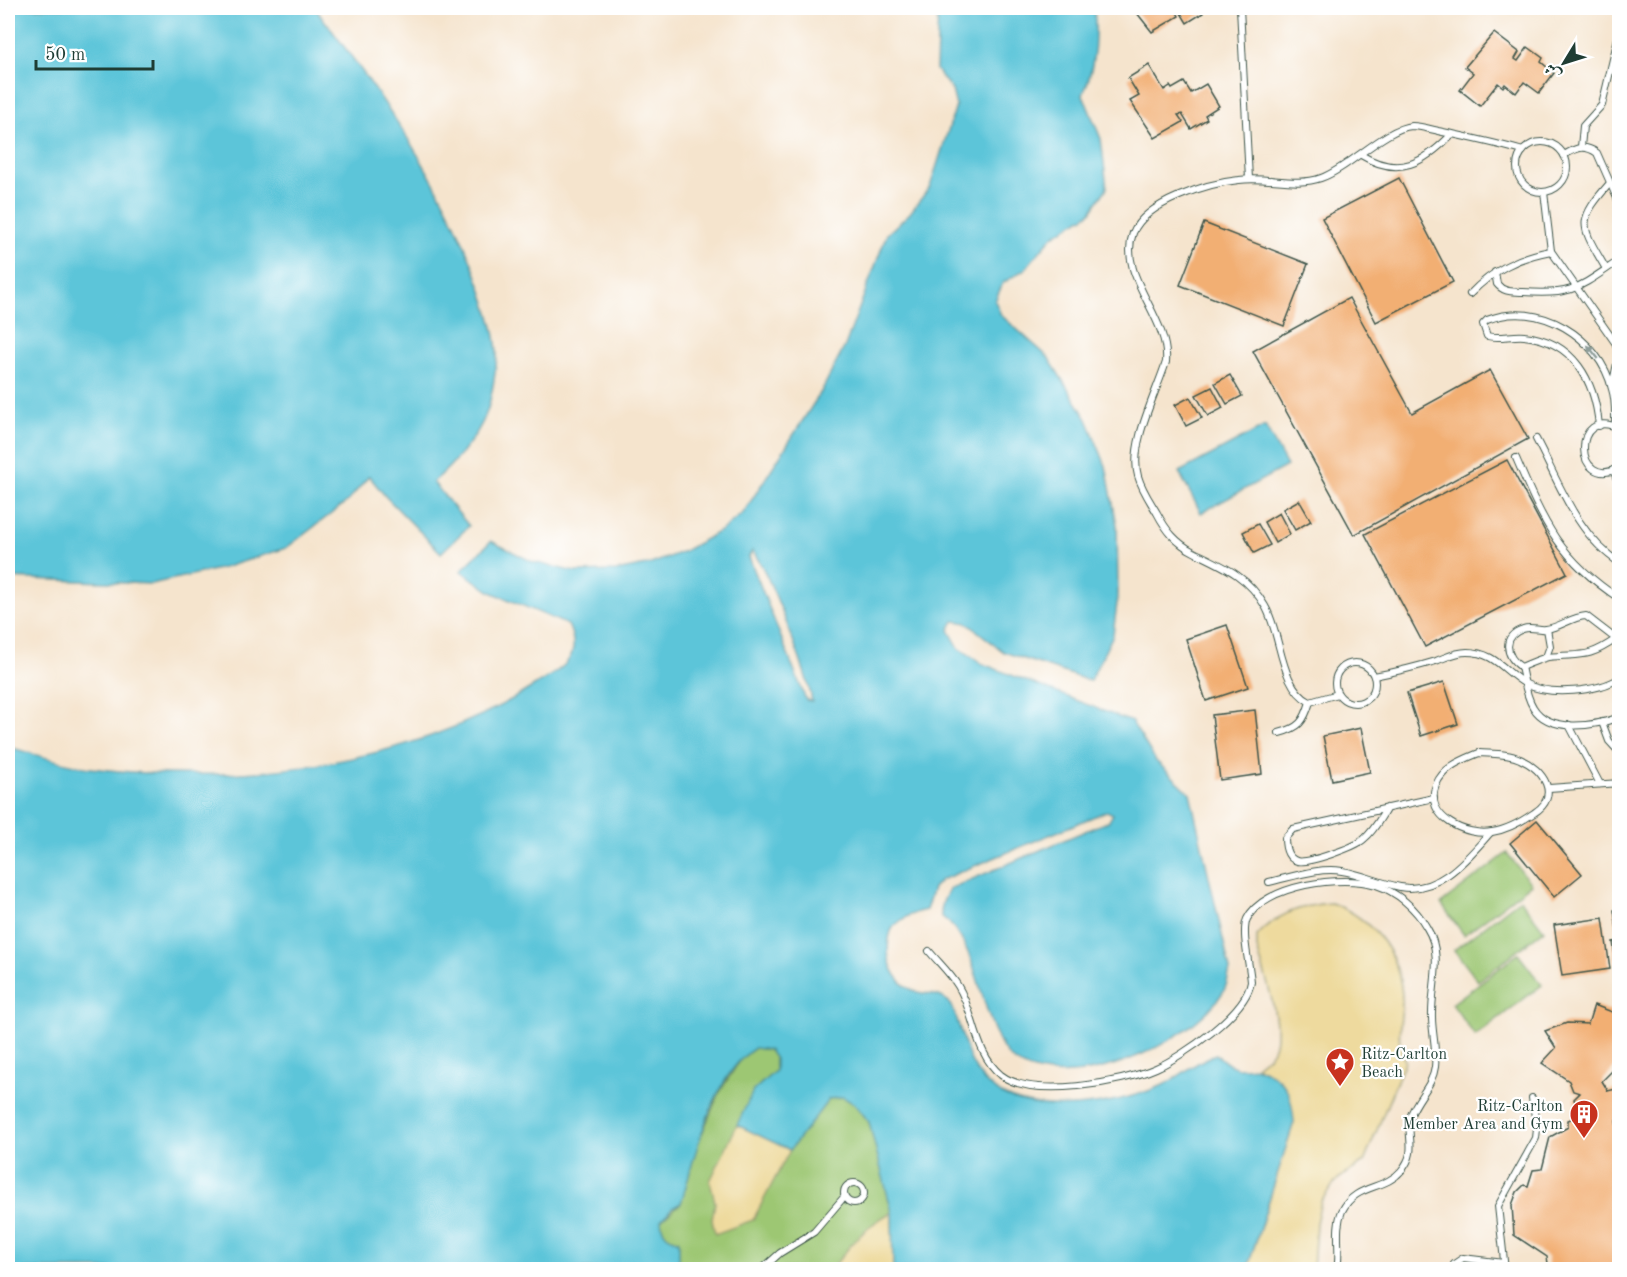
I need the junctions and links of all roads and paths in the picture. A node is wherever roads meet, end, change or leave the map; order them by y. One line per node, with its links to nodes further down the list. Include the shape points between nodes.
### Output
1 (1240, 8): 8 (lane)
2 (1620, 30): 4 (lane, via 1602,105 1583,126)
3 (1452, 134): 5 (lane); 6 (lane, via 1413,126); 6 (lane, via 1425,158 1409,165 1388,166)
4 (1581, 147): 7 (lane); 9 (lane, via 1597,153)
5 (1523, 151): 7 (lane, via 1544,142 1556,146); 10 (lane, via 1517,161 1517,173 1532,191)
6 (1361, 155): 8 (lane, via 1321,178)
7 (1564, 155): 10 (lane, via 1564,179 1556,189)
8 (1249, 179): 35 (lane, via 1198,189 1154,208 1134,232 1130,246 1132,266 1167,351 1136,461 1142,488 1172,536 1182,546 1233,571 1255,591 1276,627 1292,685 1300,697)
9 (1610, 183): 11 (lane); 14 (lane, via 1588,209 1585,219 1589,238)
10 (1544, 192): 12 (lane)
11 (1620, 205)
12 (1551, 251): 15 (lane, via 1512,262); 16 (lane)
13 (1620, 260): 14 (lane)
14 (1606, 269): 16 (lane)
15 (1494, 272): 16 (lane, via 1497,284 1506,291 1557,294); 17 (lane)
16 (1576, 288): 18 (lane, via 1616,344 1619,355)
17 (1470, 294)
18 (1612, 387): 19 (lane, one-way to 19, via 1591,348 1563,326 1528,316 1493,318 1483,324 1487,336 1527,336 1547,341 1570,356 1593,389); 20 (lane)
19 (1599, 426): 20 (lane); 23 (lane, via 1584,439 1583,452 1594,468)
20 (1617, 428)
21 (1536, 439): 25 (lane, via 1578,519 1595,543)
22 (1516, 458): 26 (lane, via 1541,516 1563,552 1591,580)
23 (1616, 469): 24 (lane)
24 (1620, 486)
25 (1620, 563)
26 (1620, 599)
27 (1547, 629): 28 (lane, via 1586,616); 29 (lane, via 1550,646); 30 (lane, via 1526,627 1509,640 1507,651)
28 (1618, 640): 29 (lane, via 1581,656)
29 (1546, 657): 30 (lane)
30 (1521, 667): 33 (lane)
31 (1374, 676): 33 (lane, via 1468,652 1497,662); 34 (lane, via 1368,698 1358,703); 34 (lane, via 1360,663 1350,663 1336,675)
32 (1620, 678): 33 (lane, via 1573,691)
33 (1526, 684): 38 (lane, via 1532,706 1540,716)
34 (1338, 694): 35 (lane)
35 (1310, 702): 39 (lane, via 1302,723)
36 (1620, 717): 37 (lane)
37 (1602, 722): 38 (lane); 40 (lane, via 1609,741)
38 (1569, 725): 42 (lane)
39 (1279, 733)
40 (1620, 753)
41 (1620, 783): 42 (lane)
42 (1600, 784): 43 (lane)
43 (1550, 788): 44 (lane, via 1542,775 1519,758 1479,753 1446,771 1435,786); 46 (lane, via 1548,799 1538,811)
44 (1434, 798): 45 (lane); 46 (lane, via 1440,813 1453,826 1466,832)
45 (1387, 808): 45 (lane, via 1293,829 1285,838 1285,847 1291,858 1300,862 1354,846 1374,829)
46 (1490, 833): 49 (lane, via 1448,876)
47 (1289, 878): 48 (lane); 49 (lane, via 1341,871); 50 (lane)
48 (1269, 882)
49 (1402, 888): 51 (lane)
50 (1294, 889): 51 (lane, via 1353,880); 52 (lane, via 1267,899 1248,918 1244,927 1251,982 1238,1010 1157,1068 1103,1083 1031,1086 1002,1076 980,1044 958,986)
51 (1398, 896): 57 (lane, via 1427,927 1435,949 1432,1019 1436,1067 1411,1115 1412,1148 1401,1172 1385,1183 1359,1192 1342,1212)
52 (929, 951)
53 (1532, 1098): 55 (lane, via 1536,1138 1498,1206)
54 (844, 1197): 56 (lane, via 814,1232)
55 (1504, 1266): 58 (lane, via 1463,1258)
56 (760, 1269)
57 (1337, 1269)
58 (1452, 1269)

